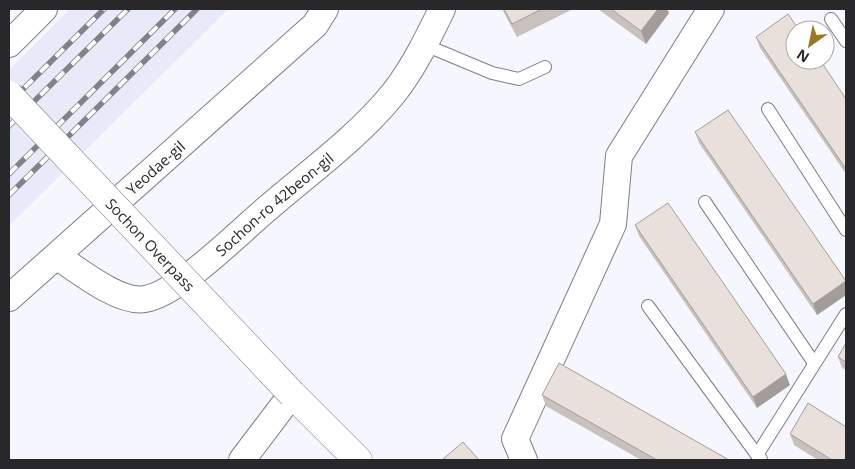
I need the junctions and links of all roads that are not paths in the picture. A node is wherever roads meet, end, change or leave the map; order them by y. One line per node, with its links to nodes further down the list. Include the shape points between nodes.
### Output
1 (44, 9): 7 (street)
2 (325, 9): 14 (street, Yeodae-gil, via 315,25)
3 (442, 9): 8 (street, Sochon-ro 42beon-gil)
4 (711, 9): 23 (street, via 619,156 612,224 515,439)
5 (831, 19): 6 (lane)
6 (846, 41)
7 (9, 44)
8 (425, 45): 9 (lane, via 492,73 519,79); 14 (street, Sochon-ro 42beon-gil, via 393,94 363,126 168,291 144,300 126,297 98,284)
9 (544, 67)
10 (9, 95): 19 (street, Sochon Overpass, bridge)
11 (768, 109): 13 (lane)
12 (705, 202): 18 (lane)
13 (846, 230)
14 (58, 257): 15 (street, Yeodae-gil)
15 (9, 298)
16 (648, 306): 20 (lane)
17 (846, 314): 18 (lane)
18 (814, 363): 20 (lane)
19 (292, 394): 21 (street); 22 (street, Sochon Overpass)
20 (760, 457)
21 (242, 460)
22 (358, 460)
23 (524, 460)

